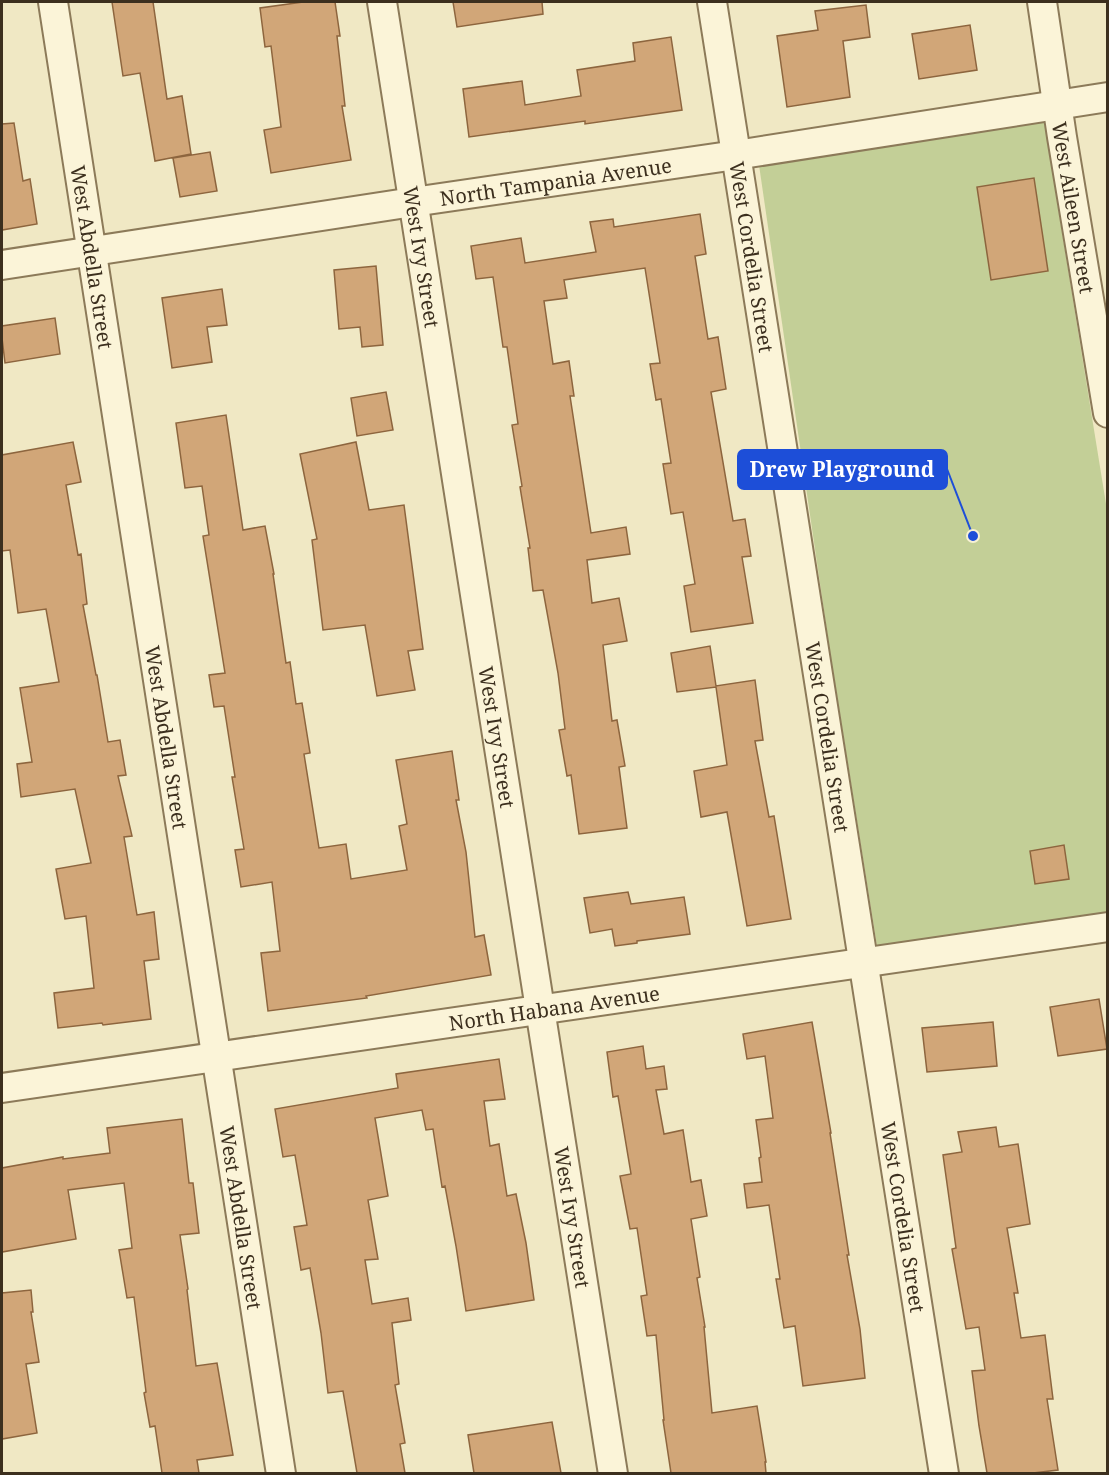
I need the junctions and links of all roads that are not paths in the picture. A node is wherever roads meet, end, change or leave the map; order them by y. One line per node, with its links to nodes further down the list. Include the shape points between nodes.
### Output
1 (53, 2): 9 (street, West Abdella Street)
2 (382, 2): 8 (street, West Ivy Street)
3 (712, 2): 7 (street, West Cordelia Street)
4 (1042, 2): 6 (street, West Aileen Street)
5 (1107, 97): 6 (street, North Tampania Avenue)
6 (1057, 104): 7 (street, North Tampania Avenue); 11 (street, West Aileen Street)
7 (736, 155): 8 (street, North Tampania Avenue); 13 (street, West Cordelia Street)
8 (413, 201): 9 (street, North Tampania Avenue); 14 (street, West Ivy Street)
9 (92, 252): 10 (street, North Tampania Avenue); 15 (street, West Abdella Street)
10 (2, 266)
11 (1107, 413)
12 (1107, 927): 13 (street, North Habana Avenue)
13 (864, 962): 14 (street, North Habana Avenue); 19 (street, West Cordelia Street)
14 (541, 1009): 15 (street, North Habana Avenue); 18 (street, West Ivy Street)
15 (216, 1057): 16 (street, North Habana Avenue); 17 (street, West Abdella Street)
16 (2, 1088)
17 (281, 1473)
18 (613, 1473)
19 (944, 1473)

